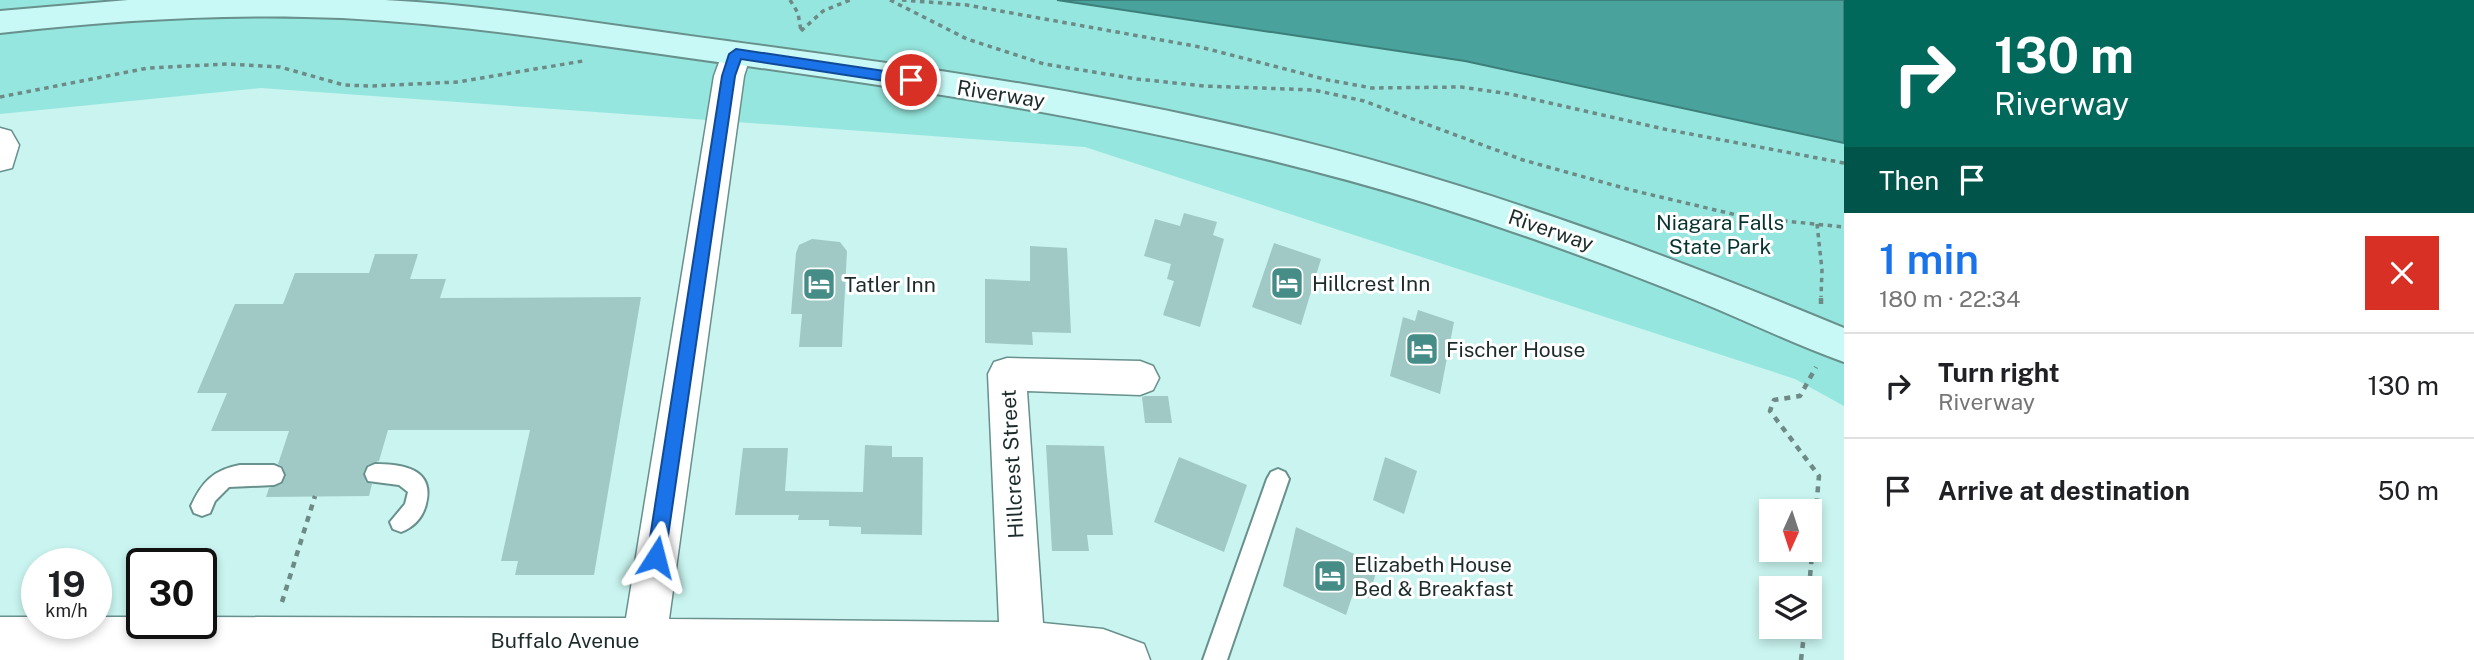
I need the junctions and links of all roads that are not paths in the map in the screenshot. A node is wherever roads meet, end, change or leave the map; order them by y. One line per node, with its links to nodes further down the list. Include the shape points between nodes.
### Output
1 (0, 22): 2 (main road, Riverway, via 173,8 345,8 488,20)
2 (736, 54): 5 (main road, Riverway, via 1083,107 1286,150 1442,193 1542,227 1691,281); 14 (street)
3 (0, 139): 4 (street)
4 (0, 159)
5 (1837, 349)
6 (1140, 378): 13 (street, Hillcrest Street, via 1007,374)
7 (375, 474): 11 (lane, via 410,479 419,489 414,509)
8 (274, 475): 10 (lane, via 229,476 208,491)
9 (1278, 479): 16 (lane)
10 (202, 506)
11 (401, 522)
12 (0, 639): 14 (street, Buffalo Avenue)
13 (1022, 644): 14 (street, Buffalo Avenue); 15 (street, Buffalo Avenue, via 1083,647)
14 (642, 650)
15 (1128, 660)
16 (1215, 660)

